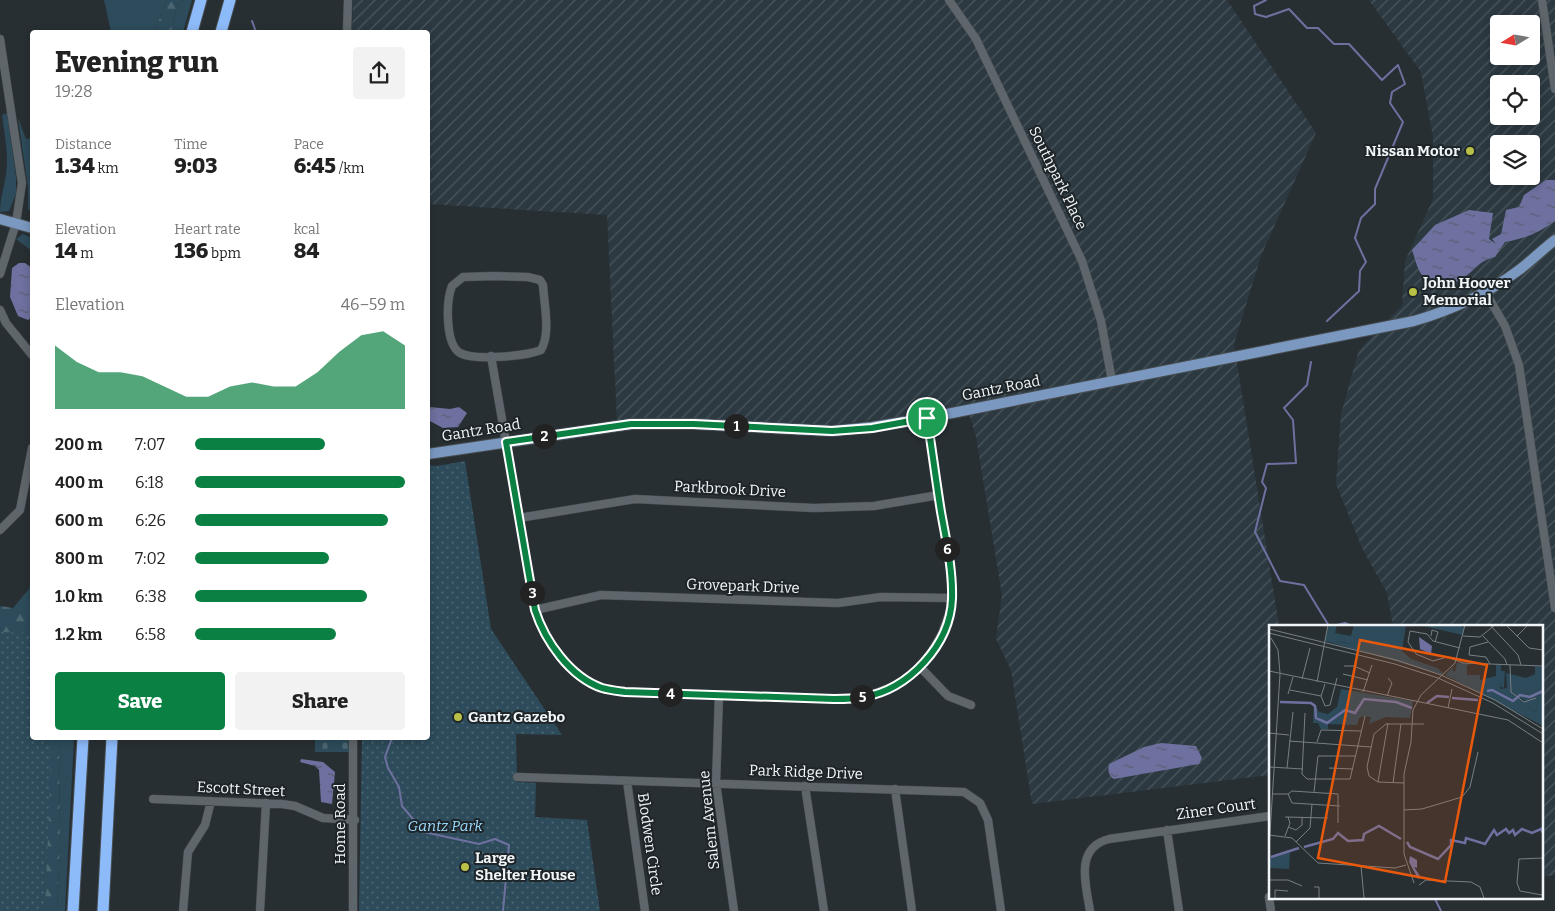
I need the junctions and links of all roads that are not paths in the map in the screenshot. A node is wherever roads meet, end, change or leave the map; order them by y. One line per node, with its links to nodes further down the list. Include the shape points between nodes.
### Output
1 (201, 0): 6 (highway)
2 (230, 0): 7 (highway)
3 (348, 0): 8 (street)
4 (949, 0): 20 (street, Southpark Place, via 976,39 1082,261 1100,321)
5 (1542, 0): 10 (street)
6 (193, 30)
7 (222, 30)
8 (347, 30)
9 (0, 39): 12 (street, via 21,171 22,196)
10 (1555, 89)
11 (0, 219): 12 (main road)
12 (16, 223): 13 (main road); 15 (street)
13 (30, 227)
14 (1555, 240): 16 (main road, Gantz Road)
15 (0, 274)
16 (1486, 293): 20 (main road, Gantz Road, via 1414,321); 29 (street, via 1505,326 1519,365)
17 (0, 310): 18 (street, via 6,323)
18 (30, 353)
19 (492, 356): 19 (street, via 465,355 453,345 447,317 450,292 463,277 528,277 540,280 543,285 545,339 542,350); 22 (street)
20 (1112, 381): 21 (main road, Gantz Road)
21 (927, 418): 22 (main road, Gantz Road, via 832,431 631,424); 25 (street)
22 (506, 442): 23 (main road, Gantz Road); 26 (street)
23 (430, 454)
24 (30, 458): 27 (street, via 20,510)
25 (939, 495): 26 (street, Parkbrook Drive, via 874,506 814,508 635,499); 28 (street)
26 (519, 518): 30 (street)
27 (0, 530)
28 (952, 598): 30 (street, Grovepark Drive, via 880,597 838,603 601,595); 31 (street, via 942,634)
29 (1555, 606)
30 (535, 610): 32 (street, via 539,624 560,657 580,677 602,688 625,692)
31 (920, 667): 32 (street, via 892,687 865,697); 33 (street, via 948,696)
32 (719, 695): 39 (street, Salem Avenue)
33 (972, 705)
34 (83, 740): 49 (highway)
35 (112, 740): 50 (highway)
36 (353, 740): 46 (street, Home Road)
37 (517, 777): 38 (street, Park Ridge Drive)
38 (627, 781): 39 (street, Park Ridge Drive); 54 (street, Blodwen Circle)
39 (716, 783): 40 (street, Park Ridge Drive); 55 (street, Salem Avenue)
40 (805, 786): 41 (street, Park Ridge Drive); 56 (street)
41 (895, 789): 57 (street); 58 (street, Park Ridge Drive, via 964,792 980,804 988,820)
42 (153, 799): 43 (street, Escott Street)
43 (210, 801): 44 (street, Escott Street); 51 (street, via 206,825 188,852)
44 (266, 803): 46 (street, Escott Street, via 295,806 323,818); 52 (street)
45 (1269, 816): 47 (street, Ziner Court)
46 (354, 820): 53 (street, Home Road)
47 (1167, 830): 59 (street, Ziner Court, via 1109,838 1095,845 1084,864); 60 (street)
48 (1269, 898): 61 (street)
49 (74, 911)
50 (103, 911)
51 (184, 911)
52 (260, 911)
53 (353, 911)
54 (646, 911)
55 (734, 911)
56 (824, 911)
57 (912, 911)
58 (1001, 911)
59 (1090, 911)
60 (1179, 911)
61 (1271, 911)

